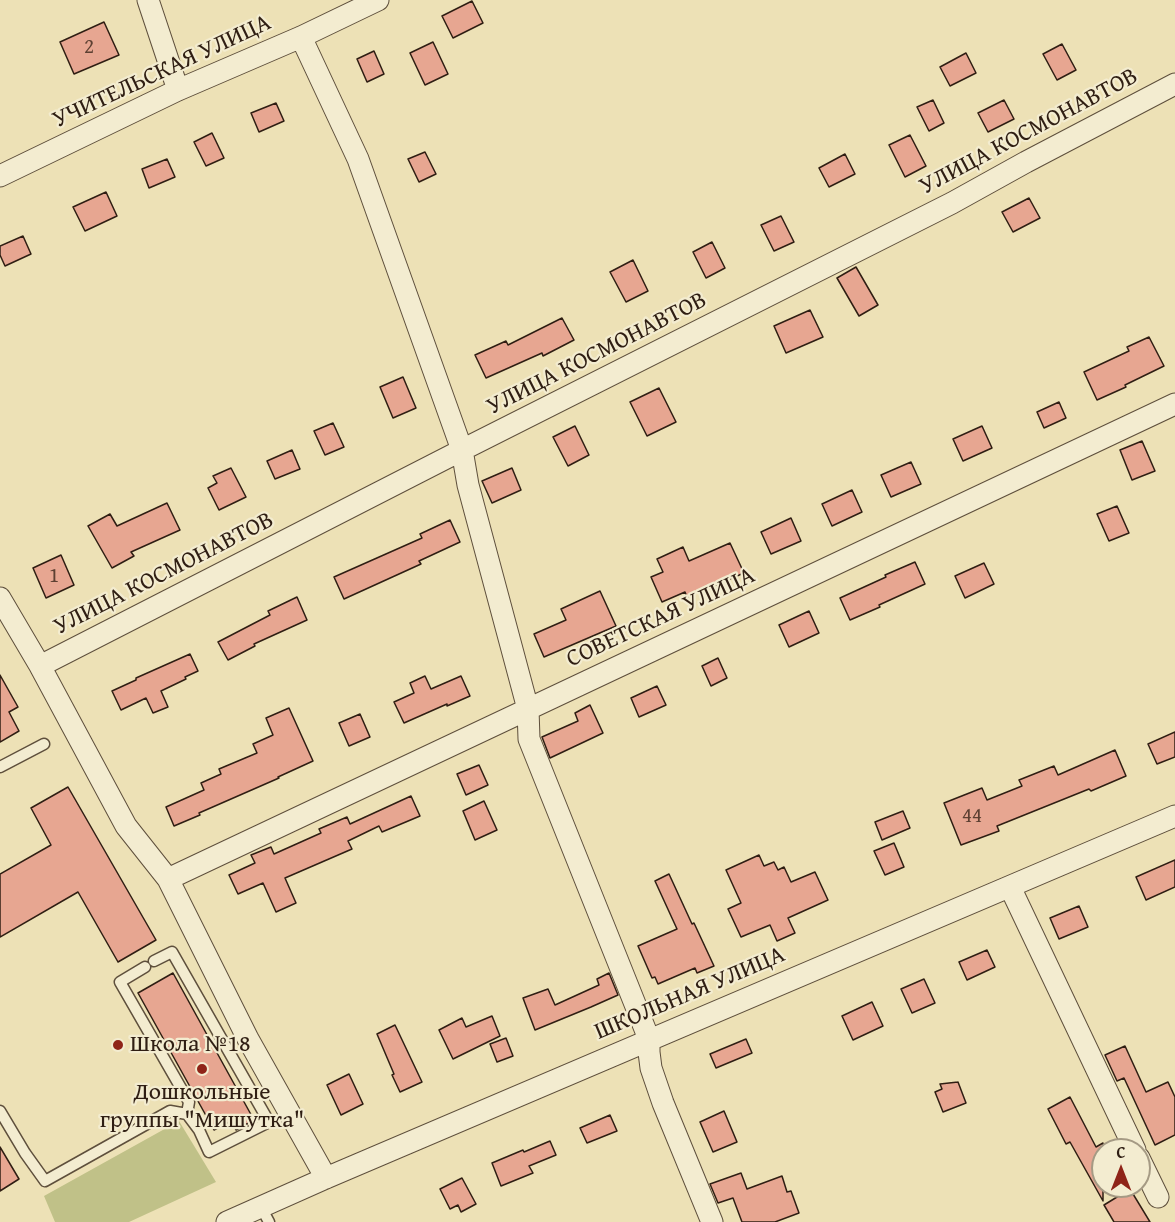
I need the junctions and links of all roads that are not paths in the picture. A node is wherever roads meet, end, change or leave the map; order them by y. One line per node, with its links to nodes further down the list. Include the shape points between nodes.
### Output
1 (148, 0): 5 (street)
2 (378, 0): 3 (street, УЧИТЕЛЬСКАЯ УЛИЦА)
3 (301, 37): 5 (street, УЧИТЕЛЬСКАЯ УЛИЦА); 8 (street, via 357,159)
4 (1175, 84): 8 (street, УЛИЦА КОСМОНАВТОВ, via 952,203)
5 (178, 90): 6 (street, УЧИТЕЛЬСКАЯ УЛИЦА)
6 (0, 176)
7 (1175, 404): 11 (street, СОВЕТСКАЯ УЛИЦА)
8 (462, 450): 10 (street, УЛИЦА КОСМОНАВТОВ); 11 (street)
9 (0, 598): 10 (street)
10 (40, 666): 15 (street, via 126,826)
11 (528, 709): 15 (street, СОВЕТСКАЯ УЛИЦА); 17 (street, via 529,739)
12 (44, 744): 13 (lane)
13 (0, 767)
14 (1175, 816): 16 (street, ШКОЛЬНАЯ УЛИЦА)
15 (168, 879): 21 (street, via 248,1039)
16 (1010, 887): 17 (street, ШКОЛЬНАЯ УЛИЦА); 20 (street)
17 (649, 1040): 21 (street, ШКОЛЬНАЯ УЛИЦА); 26 (street, via 651,1068 663,1103)
18 (0, 1111): 19 (lane, via 45,1181 171,1111)
19 (188, 1114): 19 (lane, via 189,1102 120,982 172,952 269,1122 209,1152)
20 (1129, 1138)
21 (326, 1178): 24 (street, ШКОЛЬНАЯ УЛИЦА)
22 (1151, 1183): 23 (street)
23 (1158, 1197)
24 (265, 1215): 25 (street, ШКОЛЬНАЯ УЛИЦА)
25 (227, 1222)
26 (712, 1222)

